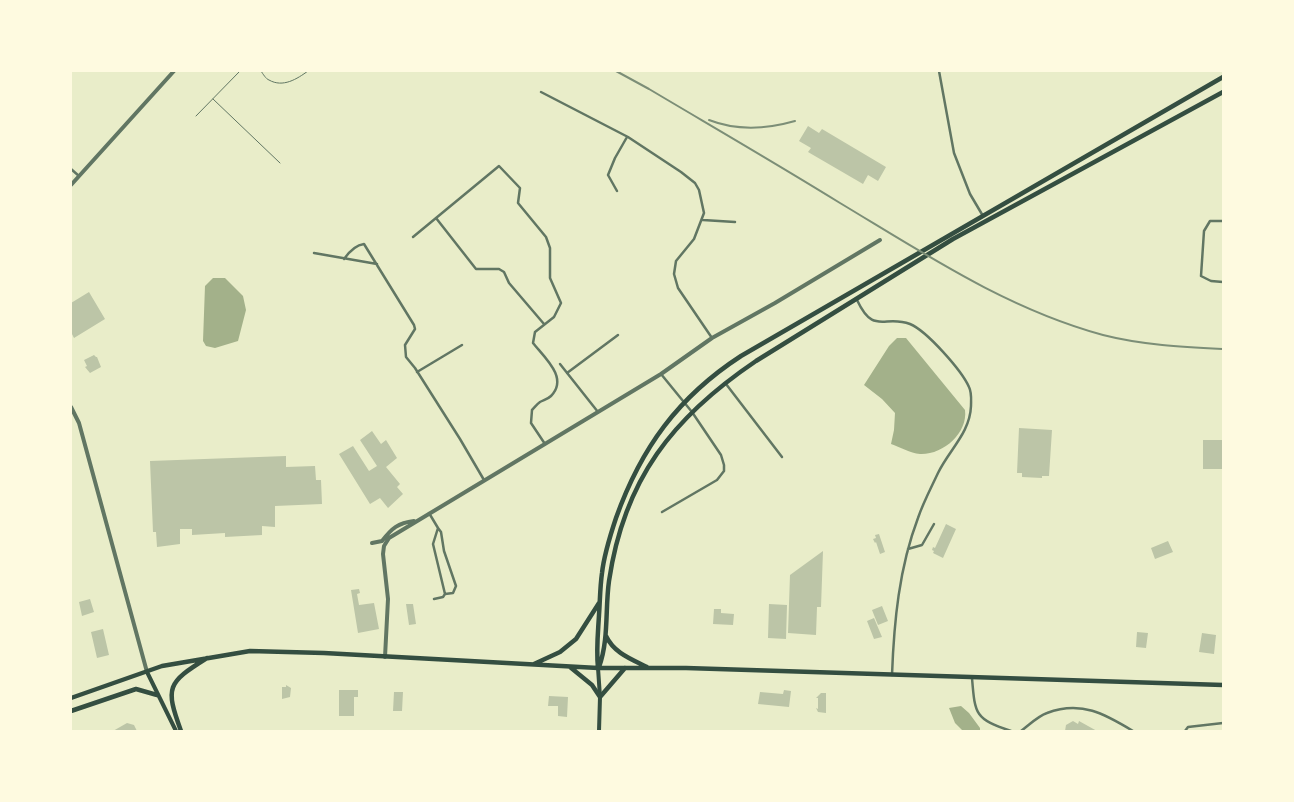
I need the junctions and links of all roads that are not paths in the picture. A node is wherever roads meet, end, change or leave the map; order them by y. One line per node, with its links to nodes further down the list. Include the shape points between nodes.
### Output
1 (174, 71): 14 (street)
2 (240, 71): 9 (lane)
3 (261, 71): 4 (lane, via 270,80 284,83)
4 (308, 71)
5 (939, 71): 17 (street, via 954,153)
6 (1223, 77): 17 (main road)
7 (541, 92): 11 (street)
8 (1223, 92): 22 (main road)
9 (212, 99): 10 (lane); 12 (lane)
10 (196, 116)
11 (628, 137): 16 (street, via 608,175); 19 (street, via 695,183)
12 (280, 164)
13 (71, 169): 14 (street)
14 (79, 176): 15 (street)
15 (71, 185)
16 (617, 191)
17 (982, 215): 22 (street); 39 (main road, via 727,365)
18 (436, 218): 23 (street); 30 (street, via 476,269 504,272 509,283); 30 (street, via 499,166 520,188 518,203 546,237 550,248 550,278 561,303 554,317)
19 (703, 220): 21 (street); 32 (street, via 694,239 676,261 674,274 678,288)
20 (1223, 221): 28 (street, via 1210,221 1204,231 1202,276)
21 (735, 222)
22 (986, 222): 29 (main road, via 953,239)
23 (413, 237)
24 (880, 240): 32 (street)
25 (314, 253): 26 (street)
26 (344, 259): 27 (street); 27 (street, via 350,251 364,244)
27 (377, 264): 35 (street, via 414,325 405,350)
28 (1223, 282)
29 (857, 300): 38 (main road); 52 (street, via 869,319 904,322 920,330 946,355 970,388 968,426 924,502)
30 (544, 324): 43 (street, via 535,332 533,343 555,371 556,390 532,410 531,423)
31 (618, 335): 36 (street)
32 (712, 338): 37 (street)
33 (462, 345): 35 (street)
34 (560, 364): 36 (street)
35 (417, 372): 45 (street)
36 (567, 373): 41 (street)
37 (661, 374): 39 (street); 41 (street)
38 (725, 382): 42 (main road); 44 (street)
39 (684, 402): 42 (street); 55 (main road, via 650,446 628,484 608,544)
40 (71, 407): 64 (street)
41 (598, 412): 43 (street)
42 (692, 412): 46 (street, via 720,455 724,471 711,484); 56 (main road, via 660,447 628,508 609,580)
43 (545, 444): 45 (street)
44 (782, 457)
45 (484, 480): 47 (street)
46 (662, 512)
47 (429, 513): 48 (street); 50 (street)
48 (416, 521): 51 (street, via 401,523 382,541); 58 (street, via 389,538 384,546 388,599)
49 (934, 524): 52 (street, via 922,545)
50 (438, 528): 53 (street, via 433,544); 53 (street, via 456,586 453,593)
51 (372, 543)
52 (908, 549): 65 (street, via 893,638)
53 (445, 594): 54 (street)
54 (434, 599)
55 (600, 602): 59 (main road, via 576,639 560,652); 61 (main road)
56 (605, 634): 61 (main road, via 604,655); 63 (main road, via 616,650)
57 (209, 657): 58 (main road, via 257,651); 64 (main road); 75 (main road, via 181,674 172,688 171,702)
58 (385, 657): 59 (main road)
59 (530, 665): 60 (main road)
60 (569, 667): 61 (main road); 69 (main road, via 592,685)
61 (598, 668): 62 (main road); 69 (main road)
62 (625, 668): 63 (main road); 69 (main road)
63 (648, 668): 65 (main road)
64 (147, 672): 68 (main road); 70 (main road)
65 (892, 675): 66 (main road)
66 (972, 678): 67 (main road); 73 (street, via 976,709 983,719)
67 (1223, 685)
68 (157, 695): 71 (main road, via 136,689); 74 (main road)
69 (600, 697): 76 (main road)
70 (71, 698)
71 (71, 711)
72 (1223, 723): 81 (street, via 1188,727)
73 (994, 725): 77 (street); 78 (street)
74 (176, 731)
75 (181, 731)
76 (599, 731)
77 (994, 731)
78 (1011, 731)
79 (1021, 731): 80 (street, via 1047,713 1072,707 1103,713)
80 (1133, 731)
81 (1185, 731)

